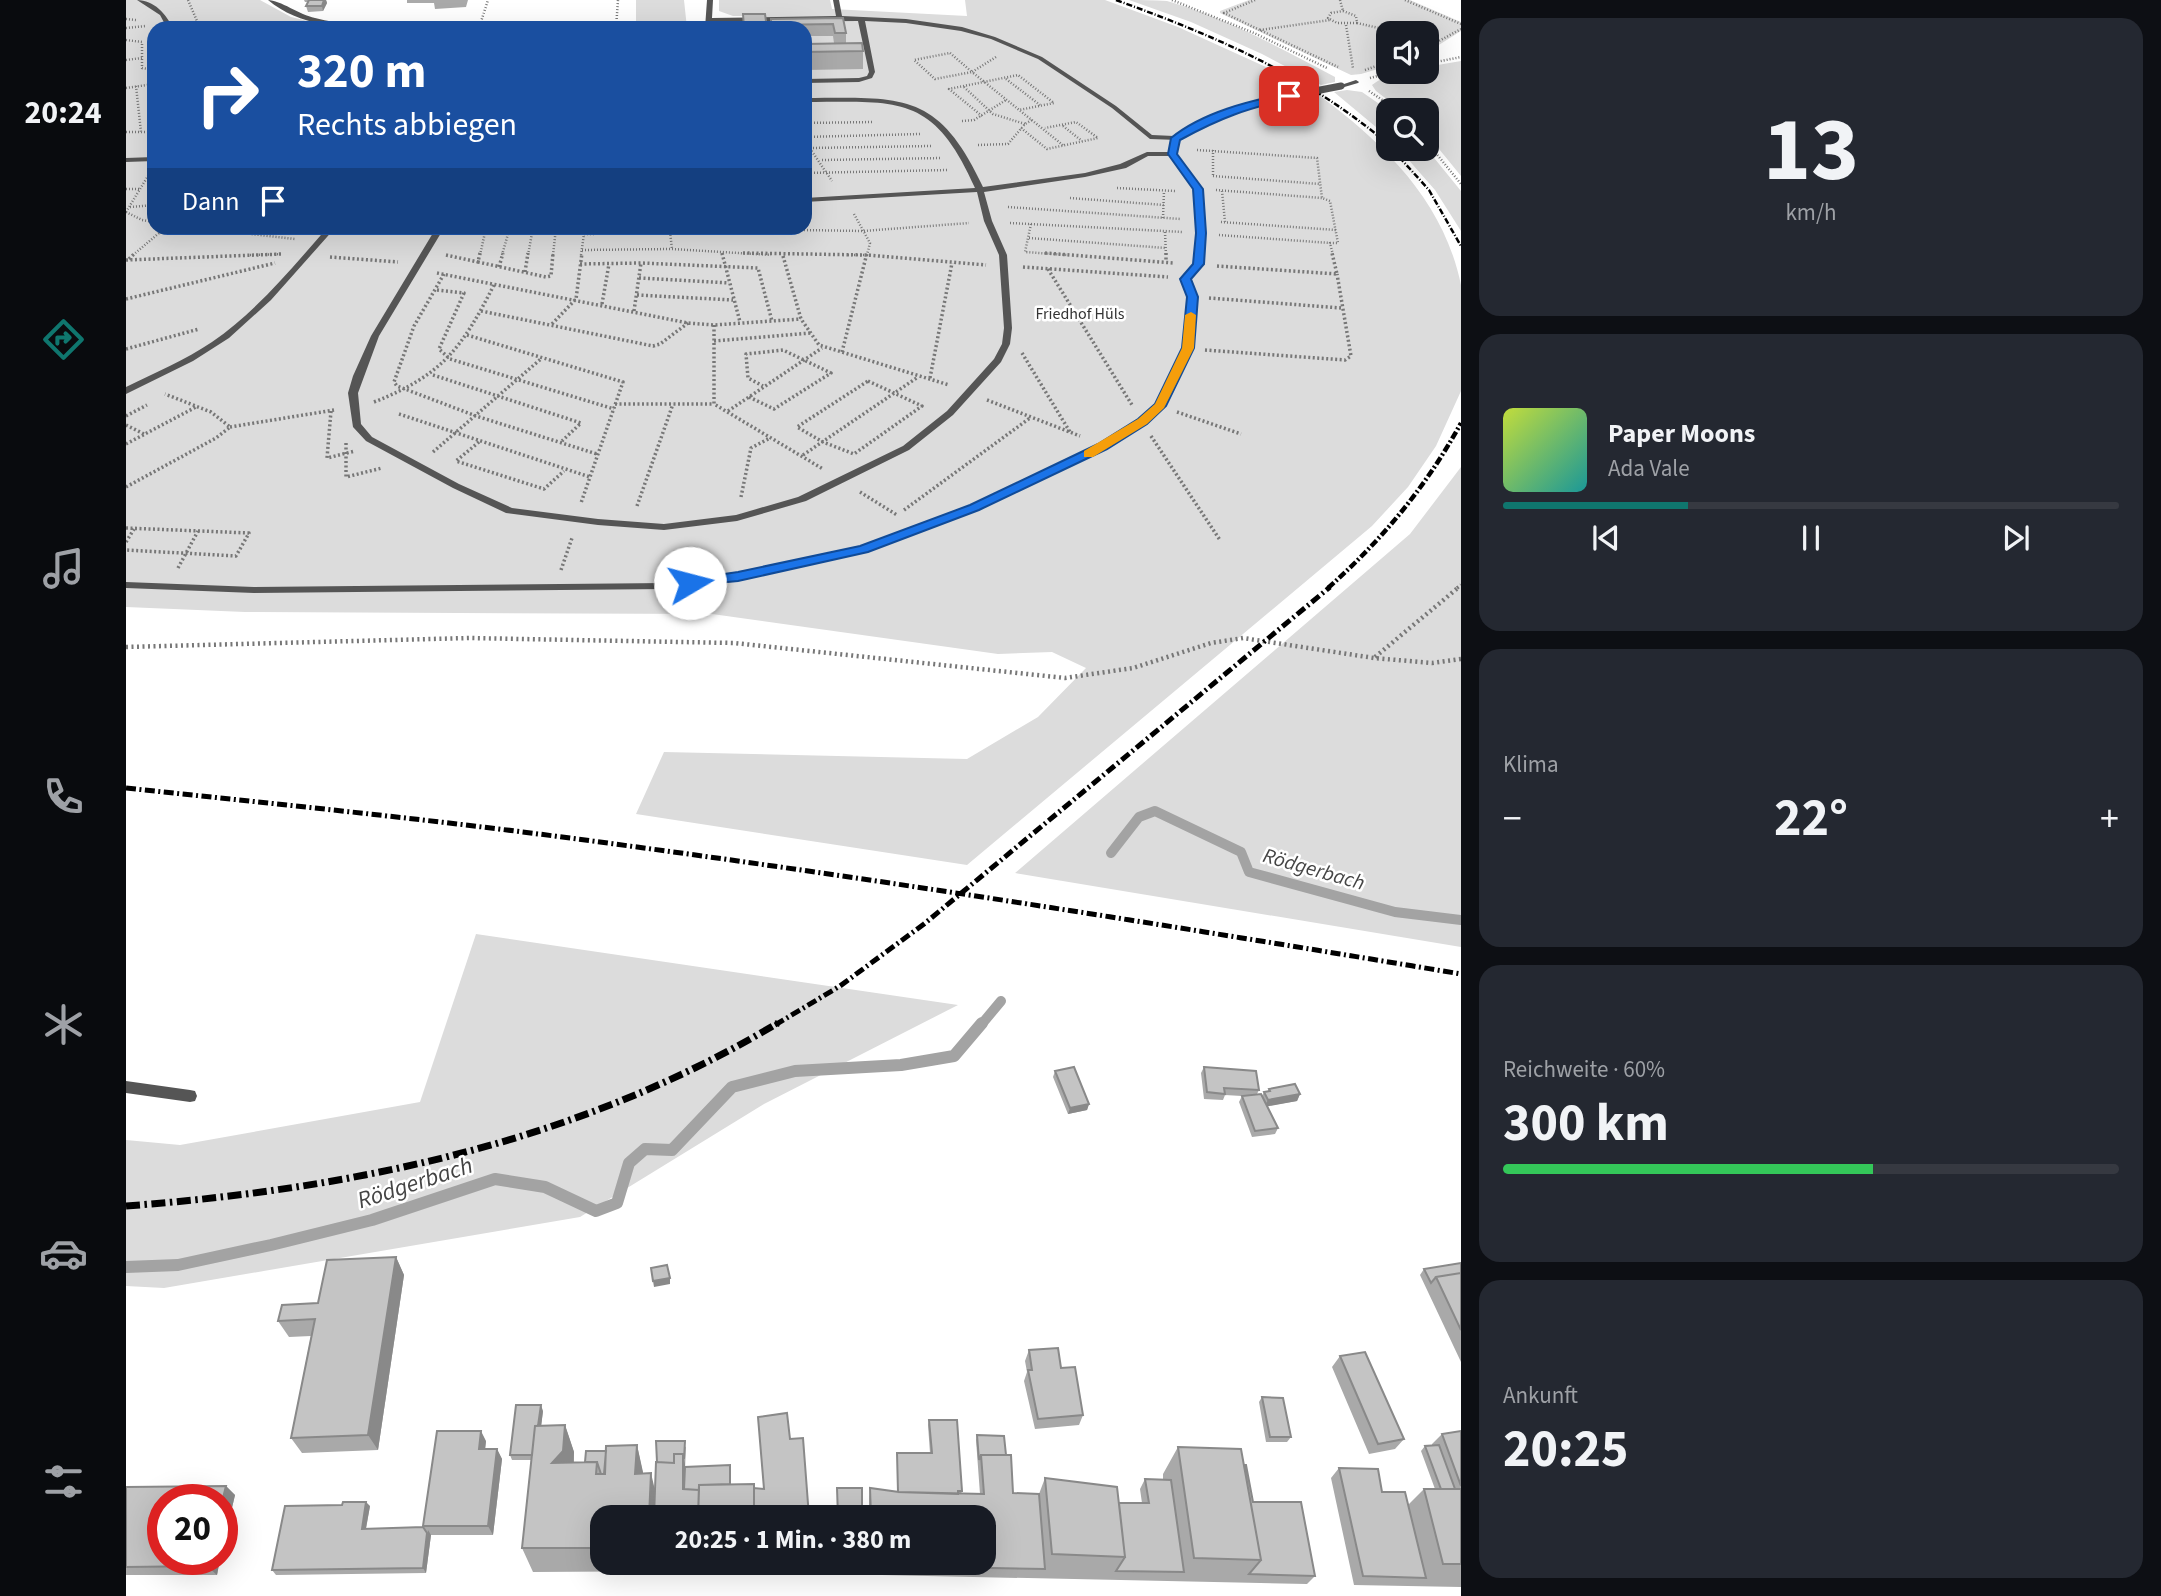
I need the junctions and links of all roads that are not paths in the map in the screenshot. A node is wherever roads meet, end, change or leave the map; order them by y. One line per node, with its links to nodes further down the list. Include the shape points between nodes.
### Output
1 (140, 0): 7 (lane)
2 (271, 0): 8 (lane)
3 (710, 0): 9 (lane)
4 (836, 0): 5 (lane)
5 (839, 18): 6 (lane); 10 (lane)
6 (861, 19): 12 (lane); 16 (lane, via 962,29 1013,47 1066,74)
7 (166, 21)
8 (320, 21)
9 (708, 21)
10 (774, 21)
11 (854, 48): 12 (lane)
12 (867, 48): 13 (lane, via 872,72 866,79)
13 (812, 80)
14 (1356, 82): 17 (lane, bridge, via 1250,104)
15 (812, 100): 22 (lane, via 897,102 925,113 958,145)
16 (1150, 136): 17 (lane); 19 (lane)
17 (1175, 138): 18 (lane)
18 (1174, 151): 19 (lane); 27 (lane, via 1197,192 1198,264 1185,279 1192,297 1188,348 1160,406 1103,447 986,502 863,549 738,577 666,586 254,590)
19 (1147, 154): 22 (lane, via 1123,166 1085,175)
20 (147, 159): 21 (lane)
21 (126, 160)
22 (980, 190): 23 (lane); 25 (lane, via 1003,256 1006,344 970,393 906,448 802,499 737,518 664,527 510,511 369,439 356,425 353,393 366,357)
23 (812, 200)
24 (324, 235): 26 (lane, via 262,305 225,337)
25 (436, 235)
26 (126, 391)
27 (126, 584)
28 (126, 1087): 29 (lane)
29 (190, 1096)

